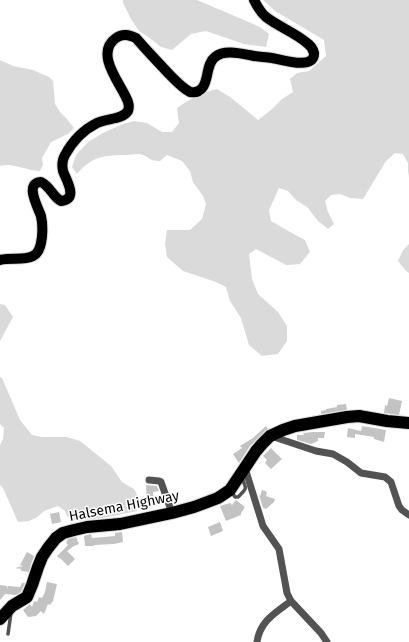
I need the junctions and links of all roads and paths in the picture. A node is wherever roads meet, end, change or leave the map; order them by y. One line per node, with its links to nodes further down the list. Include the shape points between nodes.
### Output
1 (254, 0): 2 (main road, via 265,16 308,43 314,52 312,59 296,63 224,53 214,57 200,91 190,92 180,85 136,38 129,35 118,37 112,41 108,55 110,67 128,102 128,111 124,116 98,122 78,137 70,147 63,164 70,190 68,199 58,200 41,182 34,185 33,195 42,226 40,247 36,254)
2 (0, 260)
3 (409, 423): 4 (highway, Halsema Highway, via 359,416 347,417 295,426)
4 (270, 436): 5 (highway, Halsema Highway); 8 (street, via 333,454 361,473 389,479 399,506)
5 (242, 471): 7 (highway, Halsema Highway, via 230,490 218,498); 9 (street, via 263,526 279,549)
6 (149, 480): 7 (street, via 161,482)
7 (172, 513): 10 (highway, Halsema Highway, via 120,524 87,527 56,538 42,557 27,597)
8 (409, 514)
9 (291, 602): 13 (street, via 267,620); 14 (street)
10 (12, 606): 11 (highway, Halsema Highway); 12 (lane)
11 (0, 619)
12 (8, 634)
13 (257, 642)
14 (327, 642)

